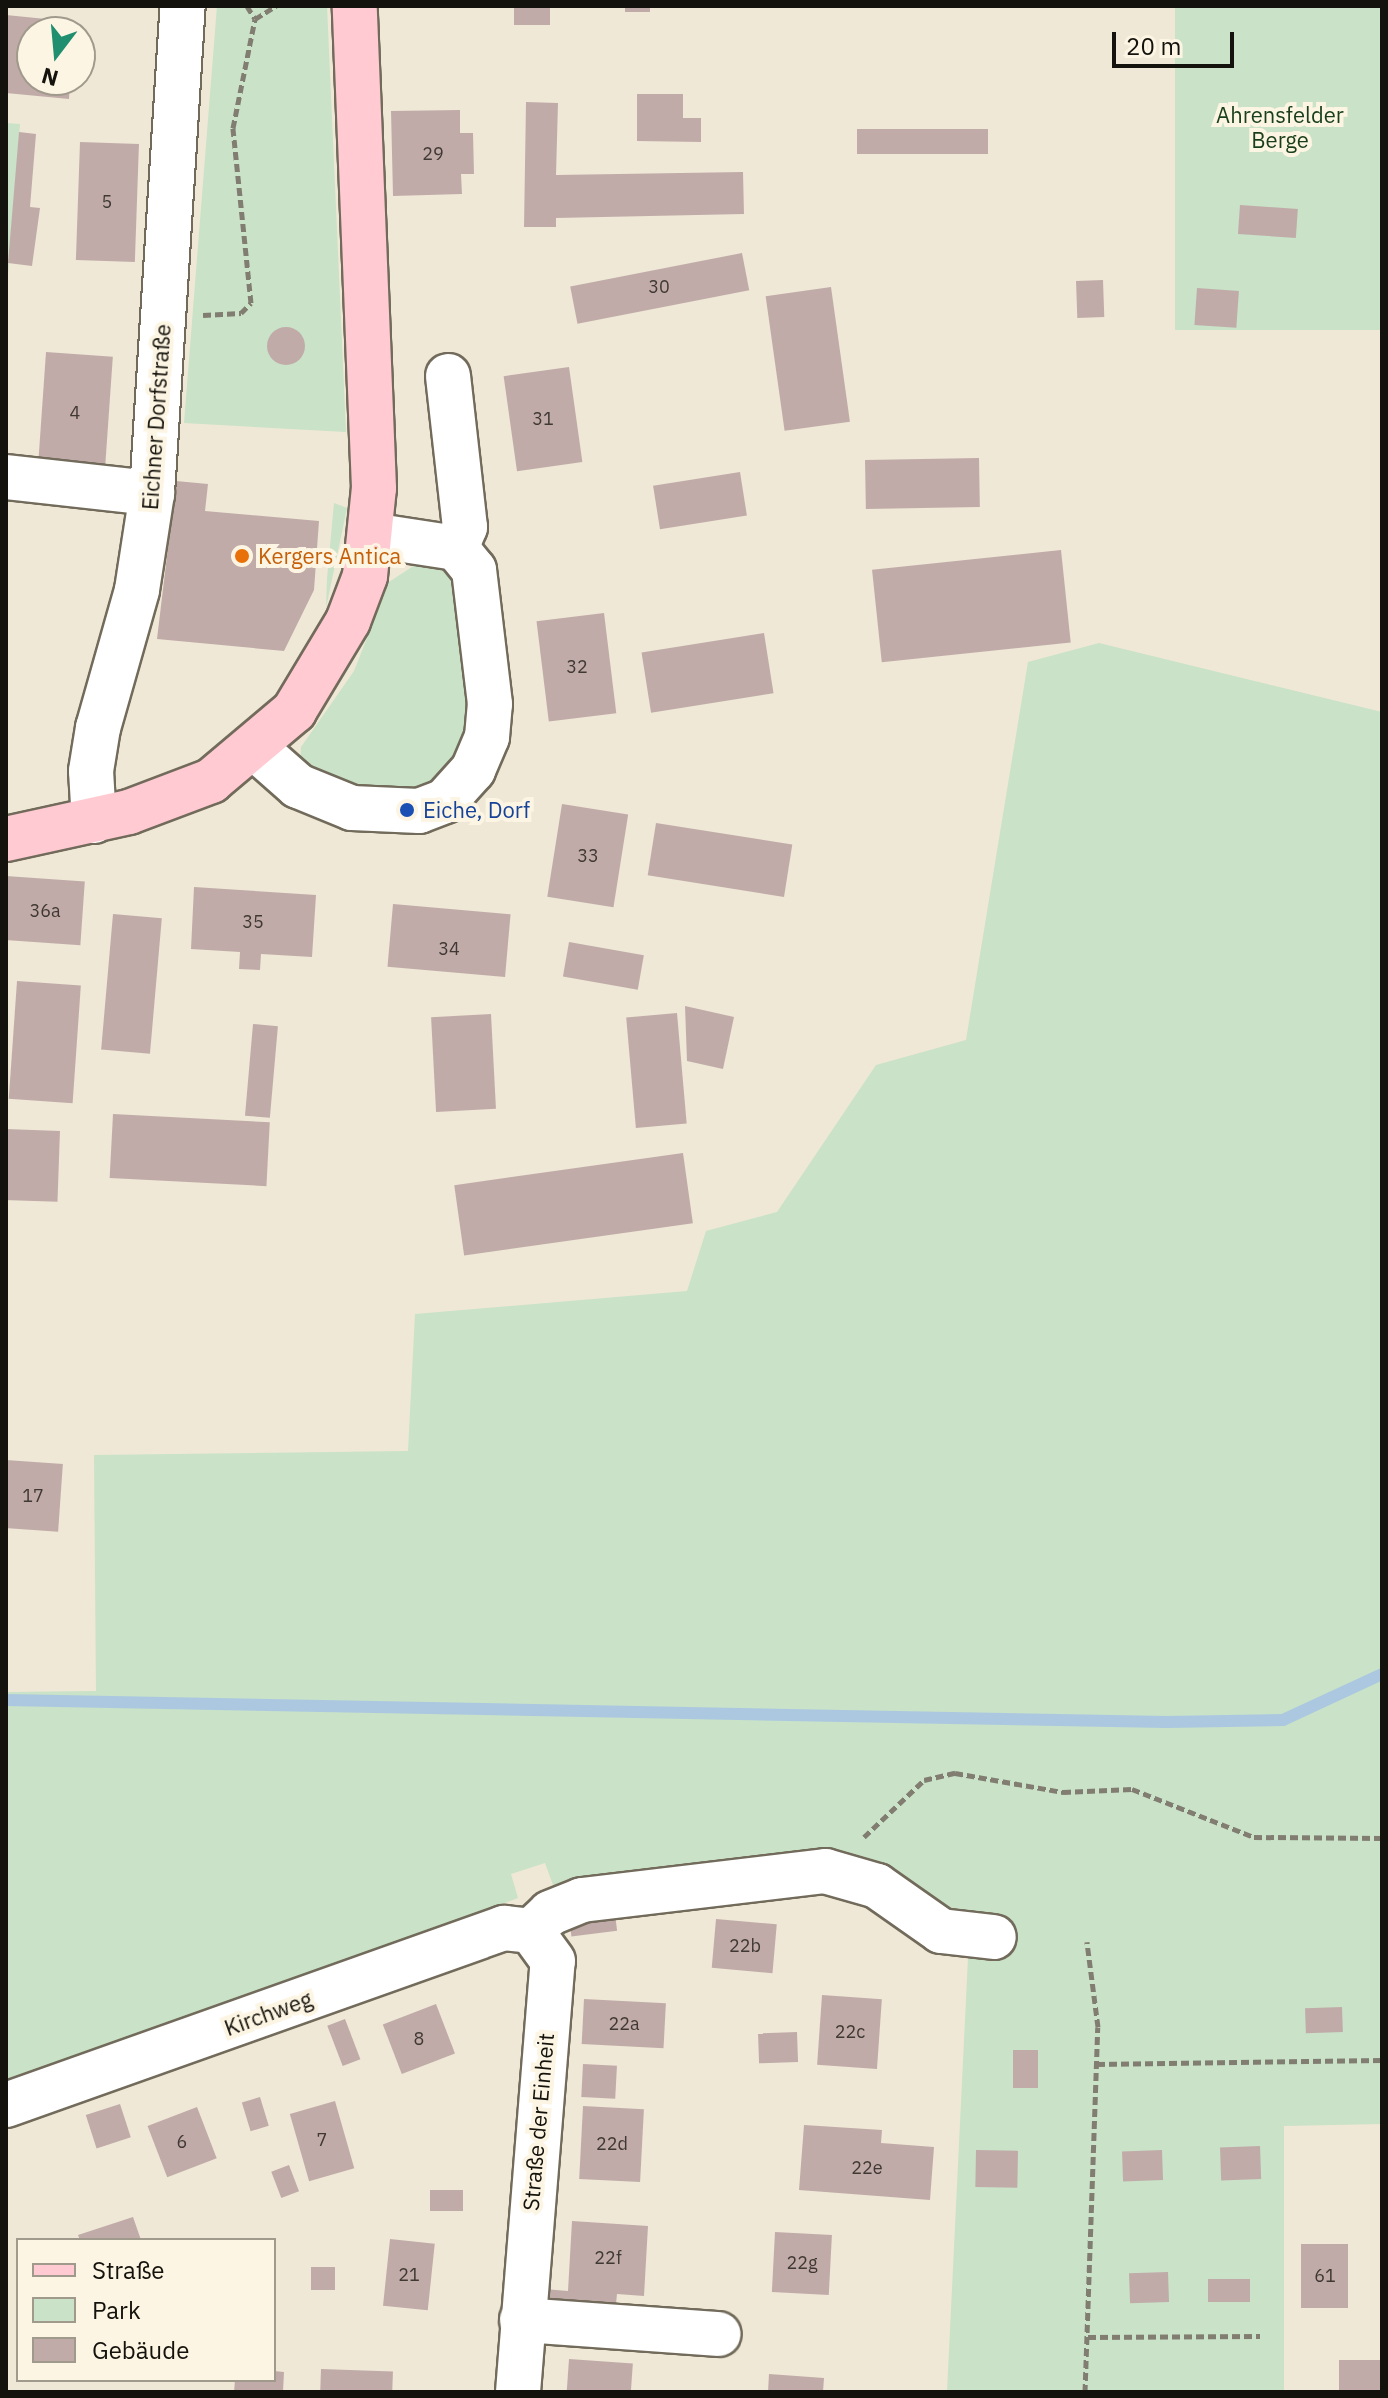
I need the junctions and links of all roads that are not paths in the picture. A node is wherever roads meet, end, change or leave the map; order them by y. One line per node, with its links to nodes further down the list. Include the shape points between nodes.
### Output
1 (183, 6): 5 (street, Eichner Dorfstraße)
2 (355, 6): 6 (main road)
3 (448, 376): 7 (street, via 465,527)
4 (6, 477): 5 (street)
5 (152, 493): 9 (street, Eichner Dorfstraße, via 137,590 98,728 91,771)
6 (371, 535): 7 (street); 8 (main road, via 365,576 327,662 294,711)
7 (456, 548): 8 (street, via 474,570 490,704 487,737 473,770 445,801 419,811 352,808 298,786)
8 (256, 749): 9 (main road, via 201,786)
9 (94, 821): 10 (main road)
10 (6, 839)
11 (528, 1913): 12 (street, via 550,1913 582,1900 789,1871 835,1871 916,1908 941,1931); 13 (street, Kirchweg, via 504,1928); 14 (street, Straße der Einheit, via 553,1961)
12 (994, 1937)
13 (6, 2105)
14 (522, 2320): 15 (street); 16 (street, Straße der Einheit)
15 (719, 2334)
16 (518, 2392)

